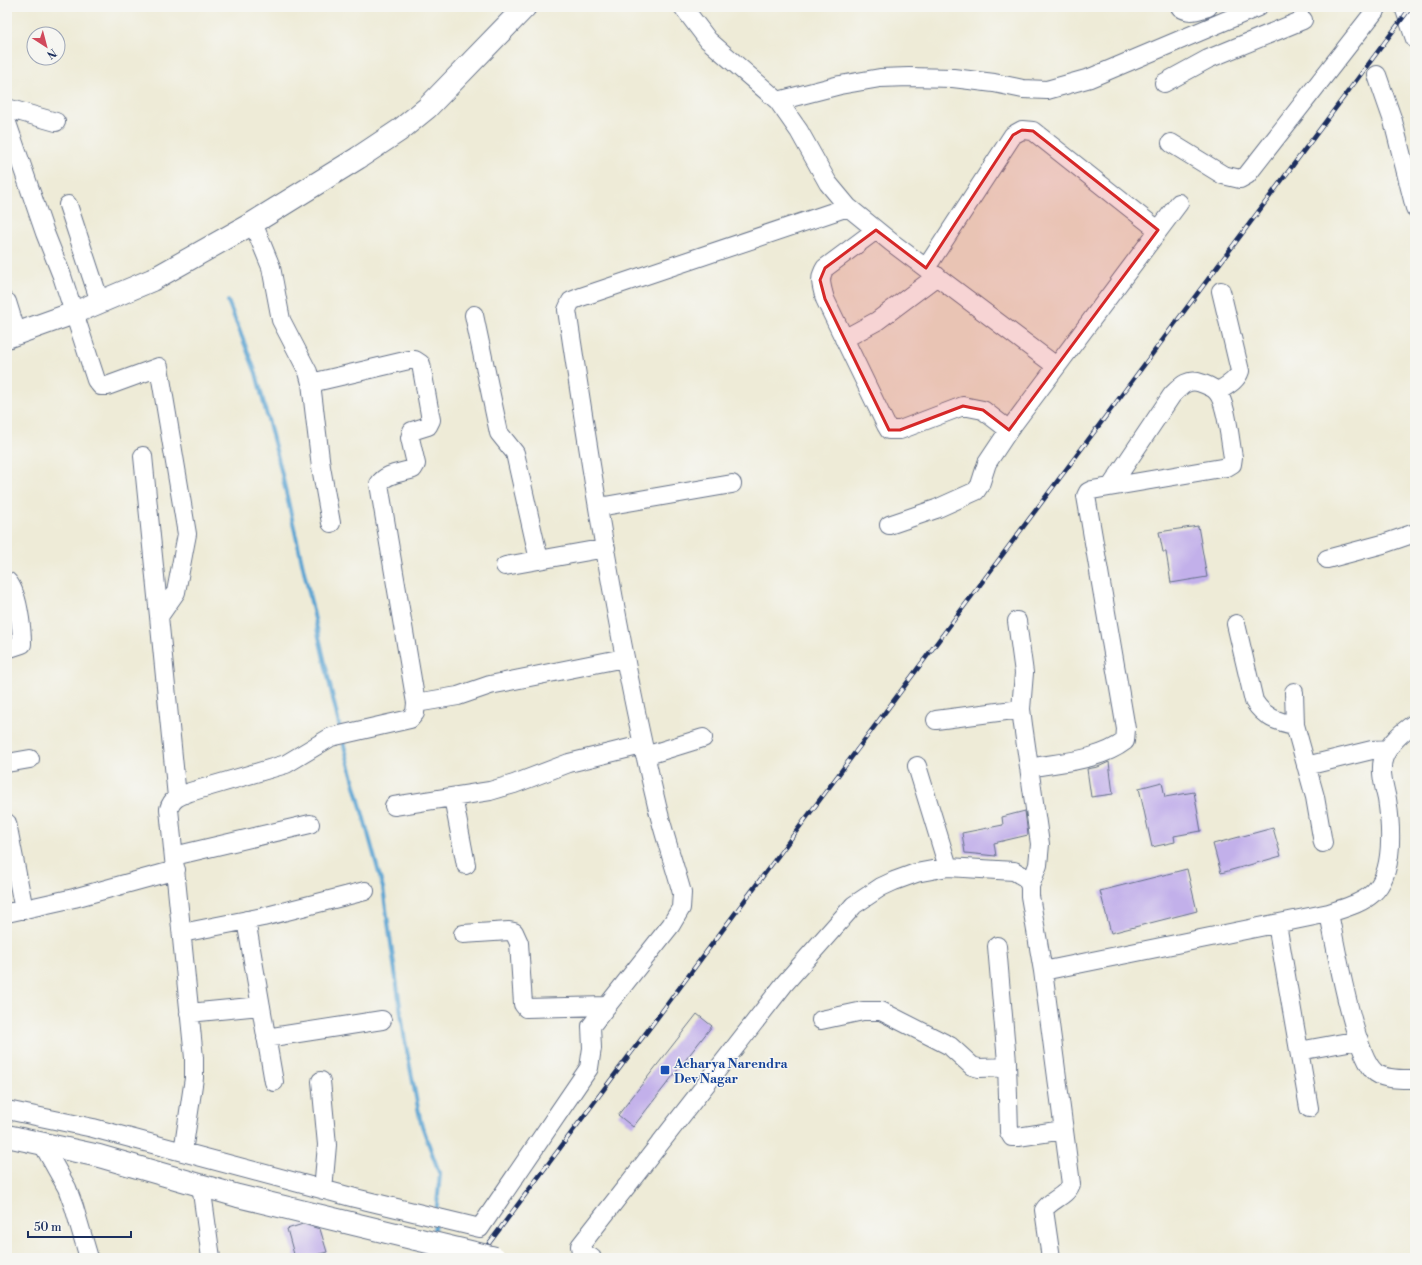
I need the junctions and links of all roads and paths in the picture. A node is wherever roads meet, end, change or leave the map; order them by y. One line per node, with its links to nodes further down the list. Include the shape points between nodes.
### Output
1 (525, 7): 22 (main road, via 427,108 400,130)
2 (683, 7): 13 (street, via 708,40)
3 (1180, 7): 4 (street, via 1192,12)
4 (1208, 7)
5 (1378, 7): 17 (street, via 1247,175 1240,179 1223,175)
6 (1254, 8): 9 (street); 13 (street, via 1090,78 1046,90 1022,90 994,83 953,78 894,78 840,85)
7 (1409, 13): 10 (street)
8 (1303, 20): 9 (street)
9 (1263, 36): 12 (street, via 1208,59)
10 (1415, 39)
11 (1377, 75): 21 (street, via 1393,121)
12 (1164, 83)
13 (778, 101): 20 (street, via 799,131 828,183)
14 (7, 108): 15 (street)
15 (56, 122)
16 (7, 124): 29 (street)
17 (1171, 143)
18 (1180, 203): 24 (street)
19 (68, 205): 28 (street)
20 (848, 207): 23 (street); 40 (street, via 571,301 567,310)
21 (1415, 208)
22 (253, 223): 28 (main road, via 152,280); 34 (street, via 271,267 281,320 308,372)
23 (876, 230): 25 (street); 32 (street, via 825,268 821,274 825,299)
24 (1158, 230): 25 (street, via 1032,131 1022,130 1014,135); 33 (street)
25 (931, 272): 32 (street, via 877,321); 33 (street)
26 (1221, 291): 35 (street, via 1240,371 1239,376)
27 (7, 302): 31 (street)
28 (100, 302): 29 (main road)
29 (74, 313): 31 (main road); 49 (street, via 96,380 101,386 159,367 187,534 176,592)
30 (474, 315): 46 (street, via 499,433 515,453)
31 (12, 335)
32 (844, 339): 36 (street, via 890,430 900,430 963,406 983,410)
33 (1056, 366): 36 (street)
34 (311, 383): 41 (street); 55 (street, via 409,360 421,364 431,420 428,426 412,431 410,438 416,464 413,469 388,476 379,484)
35 (1217, 392): 39 (street, via 1195,381 1188,381 1180,386); 39 (street, via 1224,407 1232,464 1227,467)
36 (1010, 430): 42 (street, via 987,463 976,491 936,509)
37 (143, 456): 49 (street)
38 (732, 484): 40 (street)
39 (1111, 486): 67 (street, via 1092,490 1086,496 1126,730 1125,741 1102,754)
40 (599, 506): 44 (street)
41 (331, 523)
42 (889, 525)
43 (1415, 533): 45 (street)
44 (606, 548): 46 (street); 53 (street)
45 (1327, 559)
46 (539, 560): 47 (street)
47 (505, 566)
48 (7, 581): 52 (street, via 12,587 17,603 22,644)
49 (160, 615): 68 (street)
50 (1017, 621): 56 (street, via 1024,673)
51 (1236, 624): 59 (street, via 1254,701 1260,710 1274,720)
52 (7, 649)
53 (624, 658): 55 (street, via 490,685 458,696); 62 (street)
54 (1294, 692): 59 (street)
55 (416, 703): 68 (street, via 415,713 410,719 331,738 286,764)
56 (1021, 708): 57 (street); 67 (street)
57 (936, 720)
58 (1415, 723): 61 (street, via 1392,742)
59 (1295, 725): 66 (street)
60 (703, 738): 62 (street)
61 (1388, 749): 66 (street, via 1372,750); 80 (street, via 1382,772 1391,830 1384,875 1375,892 1363,901)
62 (644, 750): 69 (street, via 569,763 514,784); 88 (street, via 657,808 682,893 681,908 671,925)
63 (30, 759): 64 (street)
64 (7, 763)
65 (917, 766): 76 (street)
66 (1306, 766): 73 (street, via 1315,797)
67 (1028, 768): 77 (street, via 1040,854)
68 (177, 797): 74 (street, via 169,808)
69 (453, 797): 70 (street); 75 (street)
70 (394, 806)
71 (7, 823): 79 (street)
72 (310, 824): 74 (street)
73 (1323, 843)
74 (175, 863): 79 (street, via 74,898); 83 (street)
75 (466, 865)
76 (948, 867): 77 (street, via 1014,871 1021,874); 110 (street, via 916,873 881,887 843,917 785,983 580,1246 581,1252)
77 (1030, 886): 86 (street)
78 (366, 891): 81 (street)
79 (16, 912)
80 (1329, 913): 82 (street); 93 (street, via 1343,984)
81 (246, 920): 83 (street); 87 (street)
82 (1277, 924): 86 (street); 94 (street)
83 (182, 933): 89 (street)
84 (463, 934): 88 (street, via 514,932 519,943 523,1004 526,1008)
85 (997, 946): 95 (street)
86 (1043, 971): 101 (street)
87 (261, 1006): 89 (street); 92 (street)
88 (607, 1006): 106 (street, via 591,1026 589,1068 480,1228)
89 (190, 1013): 104 (street, via 194,1078)
90 (382, 1020): 92 (street)
91 (821, 1020): 95 (street, via 863,1011 880,1012 950,1046 972,1066)
92 (266, 1038): 98 (street)
93 (1359, 1040): 94 (street); 96 (street, via 1367,1061 1376,1072 1394,1078)
94 (1299, 1051): 99 (street)
95 (1007, 1067): 101 (street, via 1009,1132 1012,1136 1018,1138)
96 (1415, 1079)
97 (322, 1081): 106 (street, via 327,1145)
98 (274, 1082)
99 (1309, 1108)
100 (7, 1110): 104 (street, via 93,1128)
101 (1063, 1130): 111 (street, via 1071,1184 1064,1194 1047,1205 1044,1210)
102 (7, 1136): 103 (main road)
103 (42, 1143): 105 (main road); 107 (street, via 69,1194)
104 (183, 1152): 106 (street)
105 (202, 1185): 108 (street); 109 (main road, bridge, via 276,1206)
106 (323, 1190)
107 (89, 1258)
108 (211, 1258)
109 (495, 1258)
110 (592, 1258)
111 (1051, 1258)

